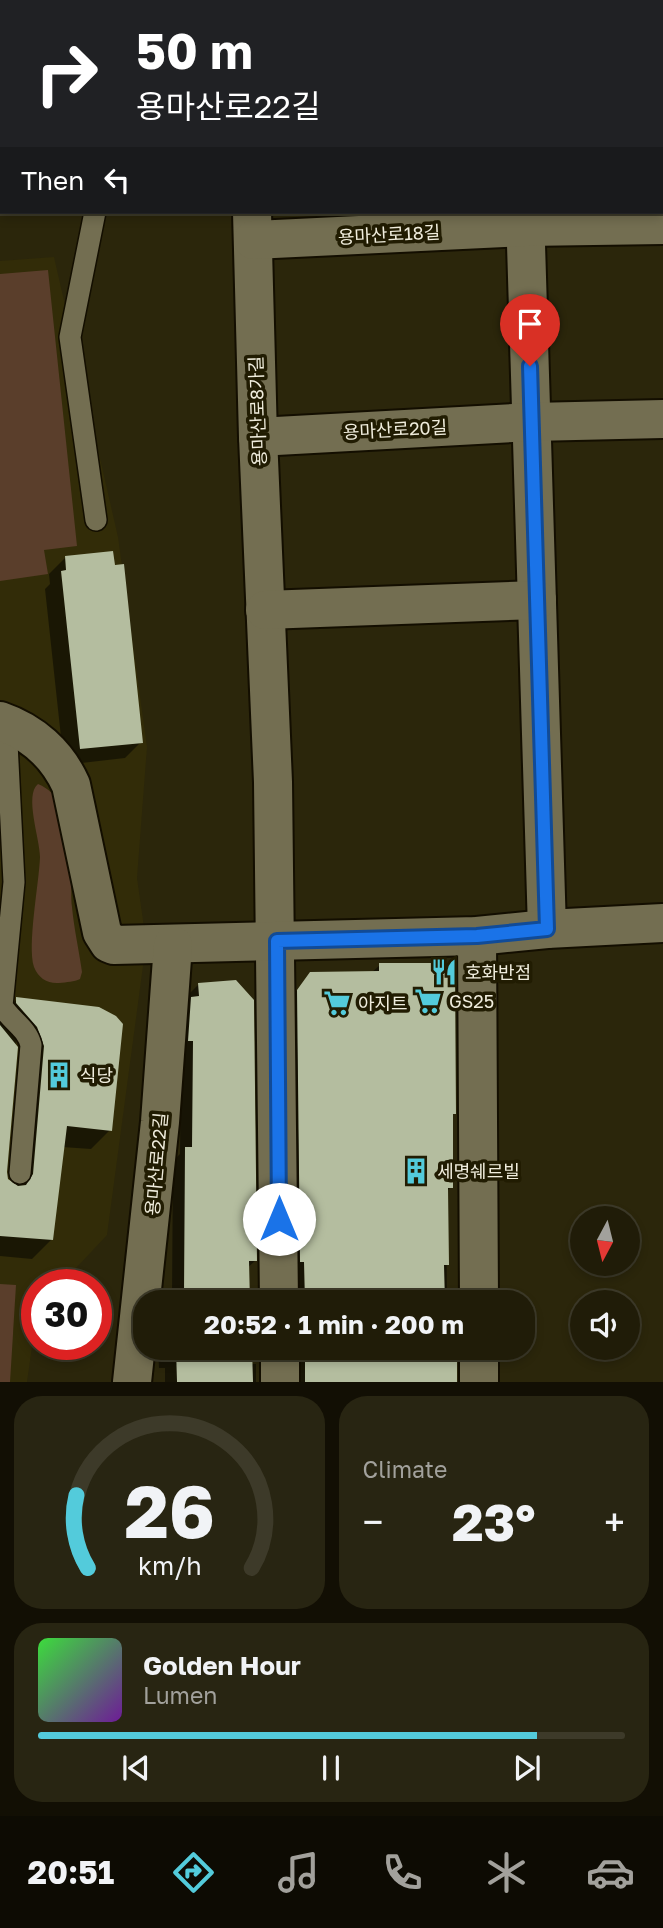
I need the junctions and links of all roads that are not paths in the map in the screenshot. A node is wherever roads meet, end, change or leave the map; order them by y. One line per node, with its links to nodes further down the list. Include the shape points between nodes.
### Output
1 (95, 214): 8 (lane, via 70,337)
2 (525, 219): 3 (street, 용마산로18길); 4 (street, 용마산로18길); 6 (street)
3 (663, 225)
4 (253, 226): 7 (street, 용마산로8가길)
5 (663, 419): 6 (street, 용마산로20길)
6 (531, 422): 7 (street, 용마산로20길); 9 (street)
7 (258, 437): 10 (street, 용마산로8가길)
8 (96, 520)
9 (537, 600): 10 (street); 13 (street)
10 (265, 610): 15 (street, 용마산로8가길)
11 (3, 722): 16 (street, via 32,736 64,769 104,937 120,947); 17 (lane, via 13,872 2,1006 27,1032 31,1045)
12 (663, 923): 13 (street)
13 (547, 929): 14 (street)
14 (477, 936): 15 (street); 19 (street)
15 (277, 941): 16 (street); 18 (street)
16 (173, 945): 22 (street, 용마산로22길, via 160,1122)
17 (20, 1174)
18 (279, 1290)
19 (479, 1290)
20 (280, 1360): 23 (street)
21 (479, 1360): 24 (street)
22 (132, 1382)
23 (280, 1382)
24 (479, 1382)

